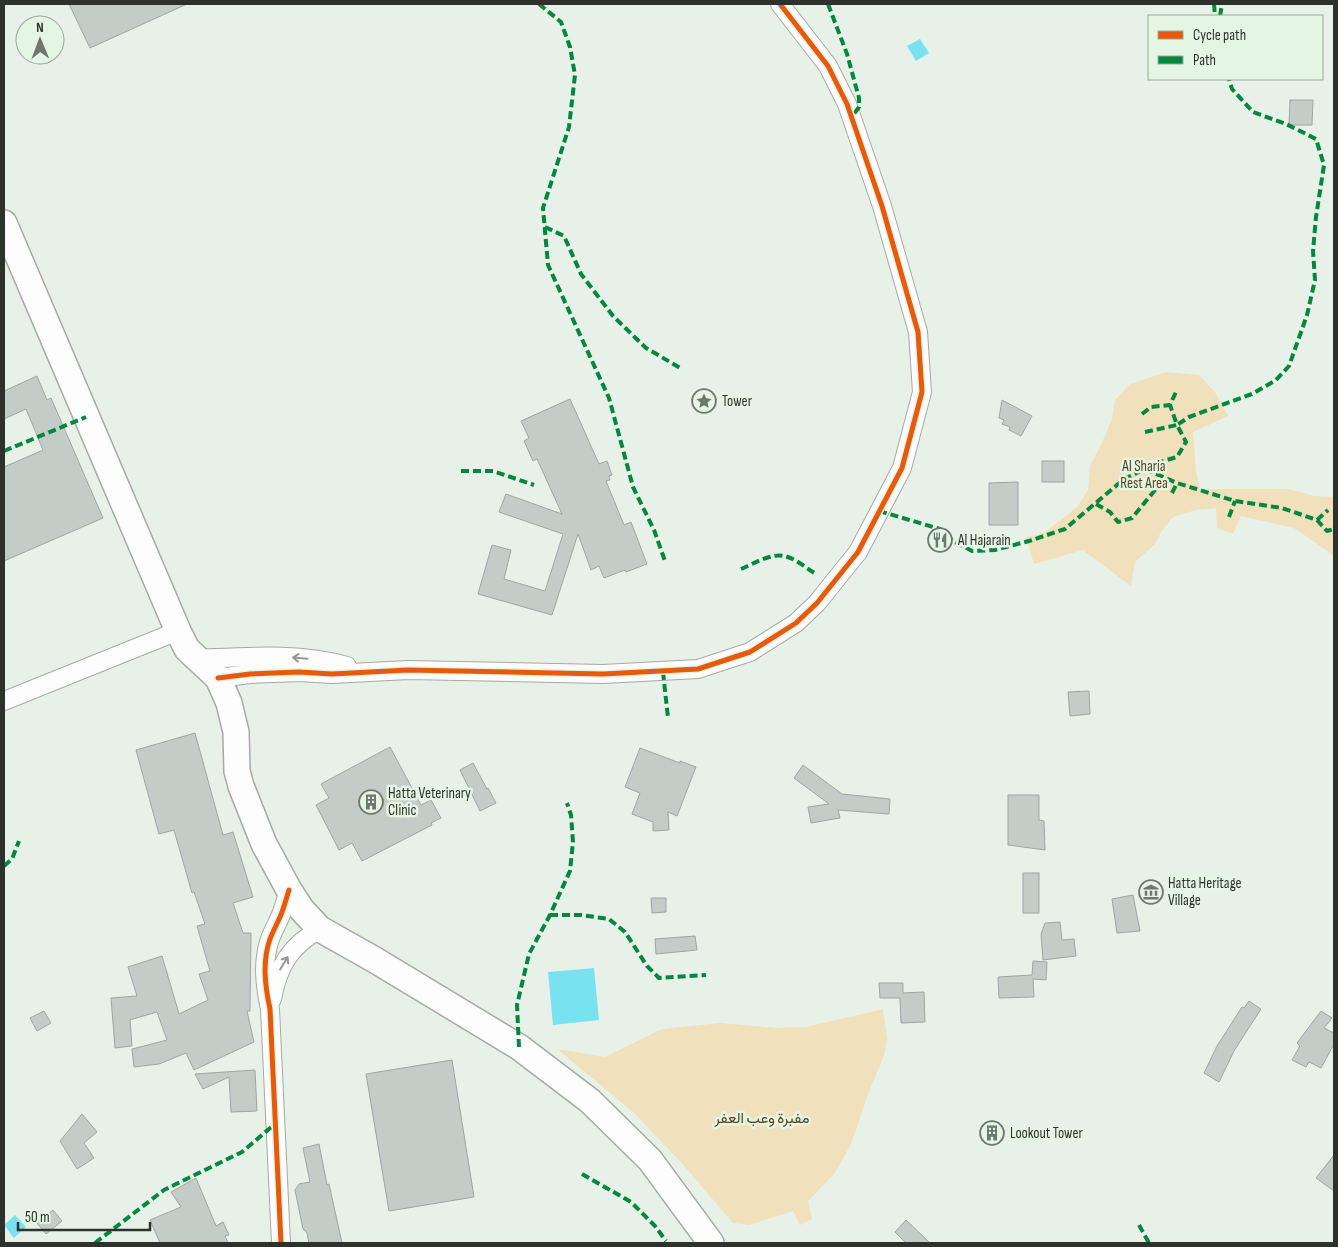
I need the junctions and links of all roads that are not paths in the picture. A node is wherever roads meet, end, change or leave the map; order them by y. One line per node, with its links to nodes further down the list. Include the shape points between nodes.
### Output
1 (780, 4): 5 (street, via 828,66 846,104 882,206 918,332 922,392 902,468 858,552 796,623 750,652 698,669 603,674)
2 (4, 223): 3 (main road)
3 (178, 631): 4 (main road); 7 (street)
4 (195, 659): 5 (street, one-way to 4, via 336,663 286,657); 6 (main road)
5 (365, 671): 6 (street)
6 (218, 678): 8 (main road, via 229,703 236,732 237,771 241,786 264,844)
7 (4, 700)
8 (289, 890): 9 (main road, via 302,910); 10 (street, via 266,955 266,990)
9 (320, 928): 10 (street, one-way to 9, via 275,982 285,960 300,942); 12 (main road, via 519,1047 590,1101 650,1160)
10 (270, 1009): 11 (street)
11 (281, 1243)
12 (711, 1243)

